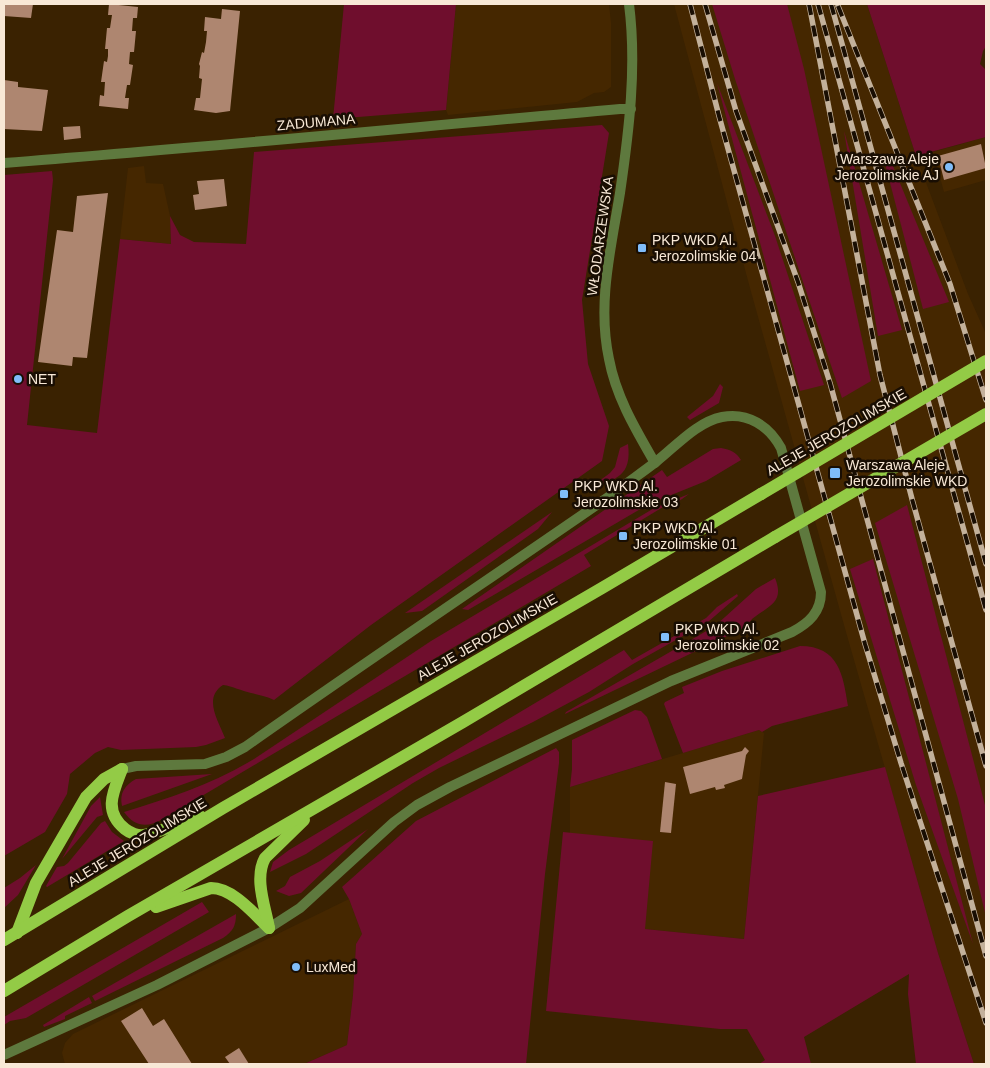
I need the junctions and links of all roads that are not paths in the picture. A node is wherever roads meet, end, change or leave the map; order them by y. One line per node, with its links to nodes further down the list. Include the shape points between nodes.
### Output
1 (629, 4): 2 (street, WŁODARZEWSKA)
2 (631, 109): 3 (street, ZADUMANA); 6 (street, WŁODARZEWSKA, via 608,270 604,323 608,358 616,385 631,421)
3 (4, 163)
4 (986, 361): 9 (main road, ALEJE JEROZOLIMSKIE, bridge)
5 (986, 414): 8 (main road, bridge)
6 (655, 463): 7 (street, via 245,747 205,764); 11 (street, via 698,428 713,420 732,416 749,419 772,433 781,448 819,582 821,599 814,617 792,632 671,681 417,805 300,908)
7 (122, 769): 9 (main road, via 112,794 112,814 129,832 142,836); 12 (main road, via 104,779 86,797 36,883)
8 (319, 806): 10 (main road); 11 (main road, via 265,858 261,866 260,882)
9 (223, 808): 12 (main road, ALEJE JEROZOLIMSKIE)
10 (128, 916): 11 (main road, via 211,888 220,888 234,896); 14 (main road)
11 (269, 928): 15 (street, via 157,985)
12 (17, 933): 13 (main road, ALEJE JEROZOLIMSKIE)
13 (4, 940)
14 (4, 991)
15 (4, 1055)

